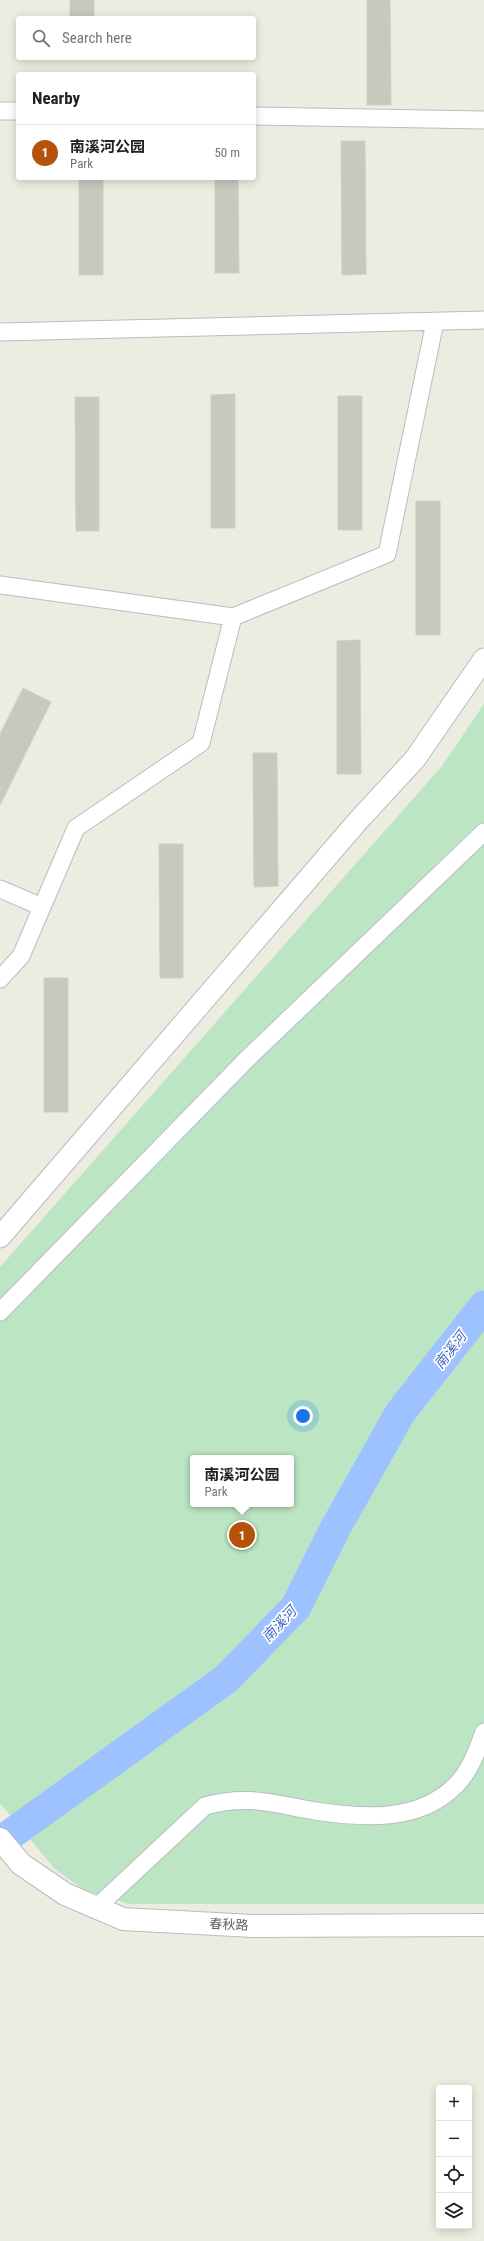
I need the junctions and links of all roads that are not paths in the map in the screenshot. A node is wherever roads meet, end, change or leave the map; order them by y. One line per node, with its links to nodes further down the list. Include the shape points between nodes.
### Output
1 (0, 111): 2 (street)
2 (16, 112)
3 (256, 116): 4 (street)
4 (484, 120)
5 (484, 320): 6 (street)
6 (435, 322): 7 (street); 9 (street, via 388,554)
7 (0, 332)
8 (0, 585): 9 (street)
9 (233, 617): 13 (street, via 201,743 76,828)
10 (484, 658): 15 (street, via 415,759 357,822)
11 (484, 832): 16 (street, via 246,1059)
12 (0, 889): 13 (street)
13 (42, 907): 14 (street, via 22,956)
14 (0, 979)
15 (0, 1237)
16 (0, 1312)
17 (484, 1732): 19 (street, via 473,1762 456,1786 411,1812 384,1816 351,1816 246,1799 205,1806)
18 (0, 1840): 19 (main road, 春秋路, via 21,1864 65,1894)
19 (96, 1908): 20 (main road, 春秋路, via 123,1919 254,1926)
20 (484, 1925)

